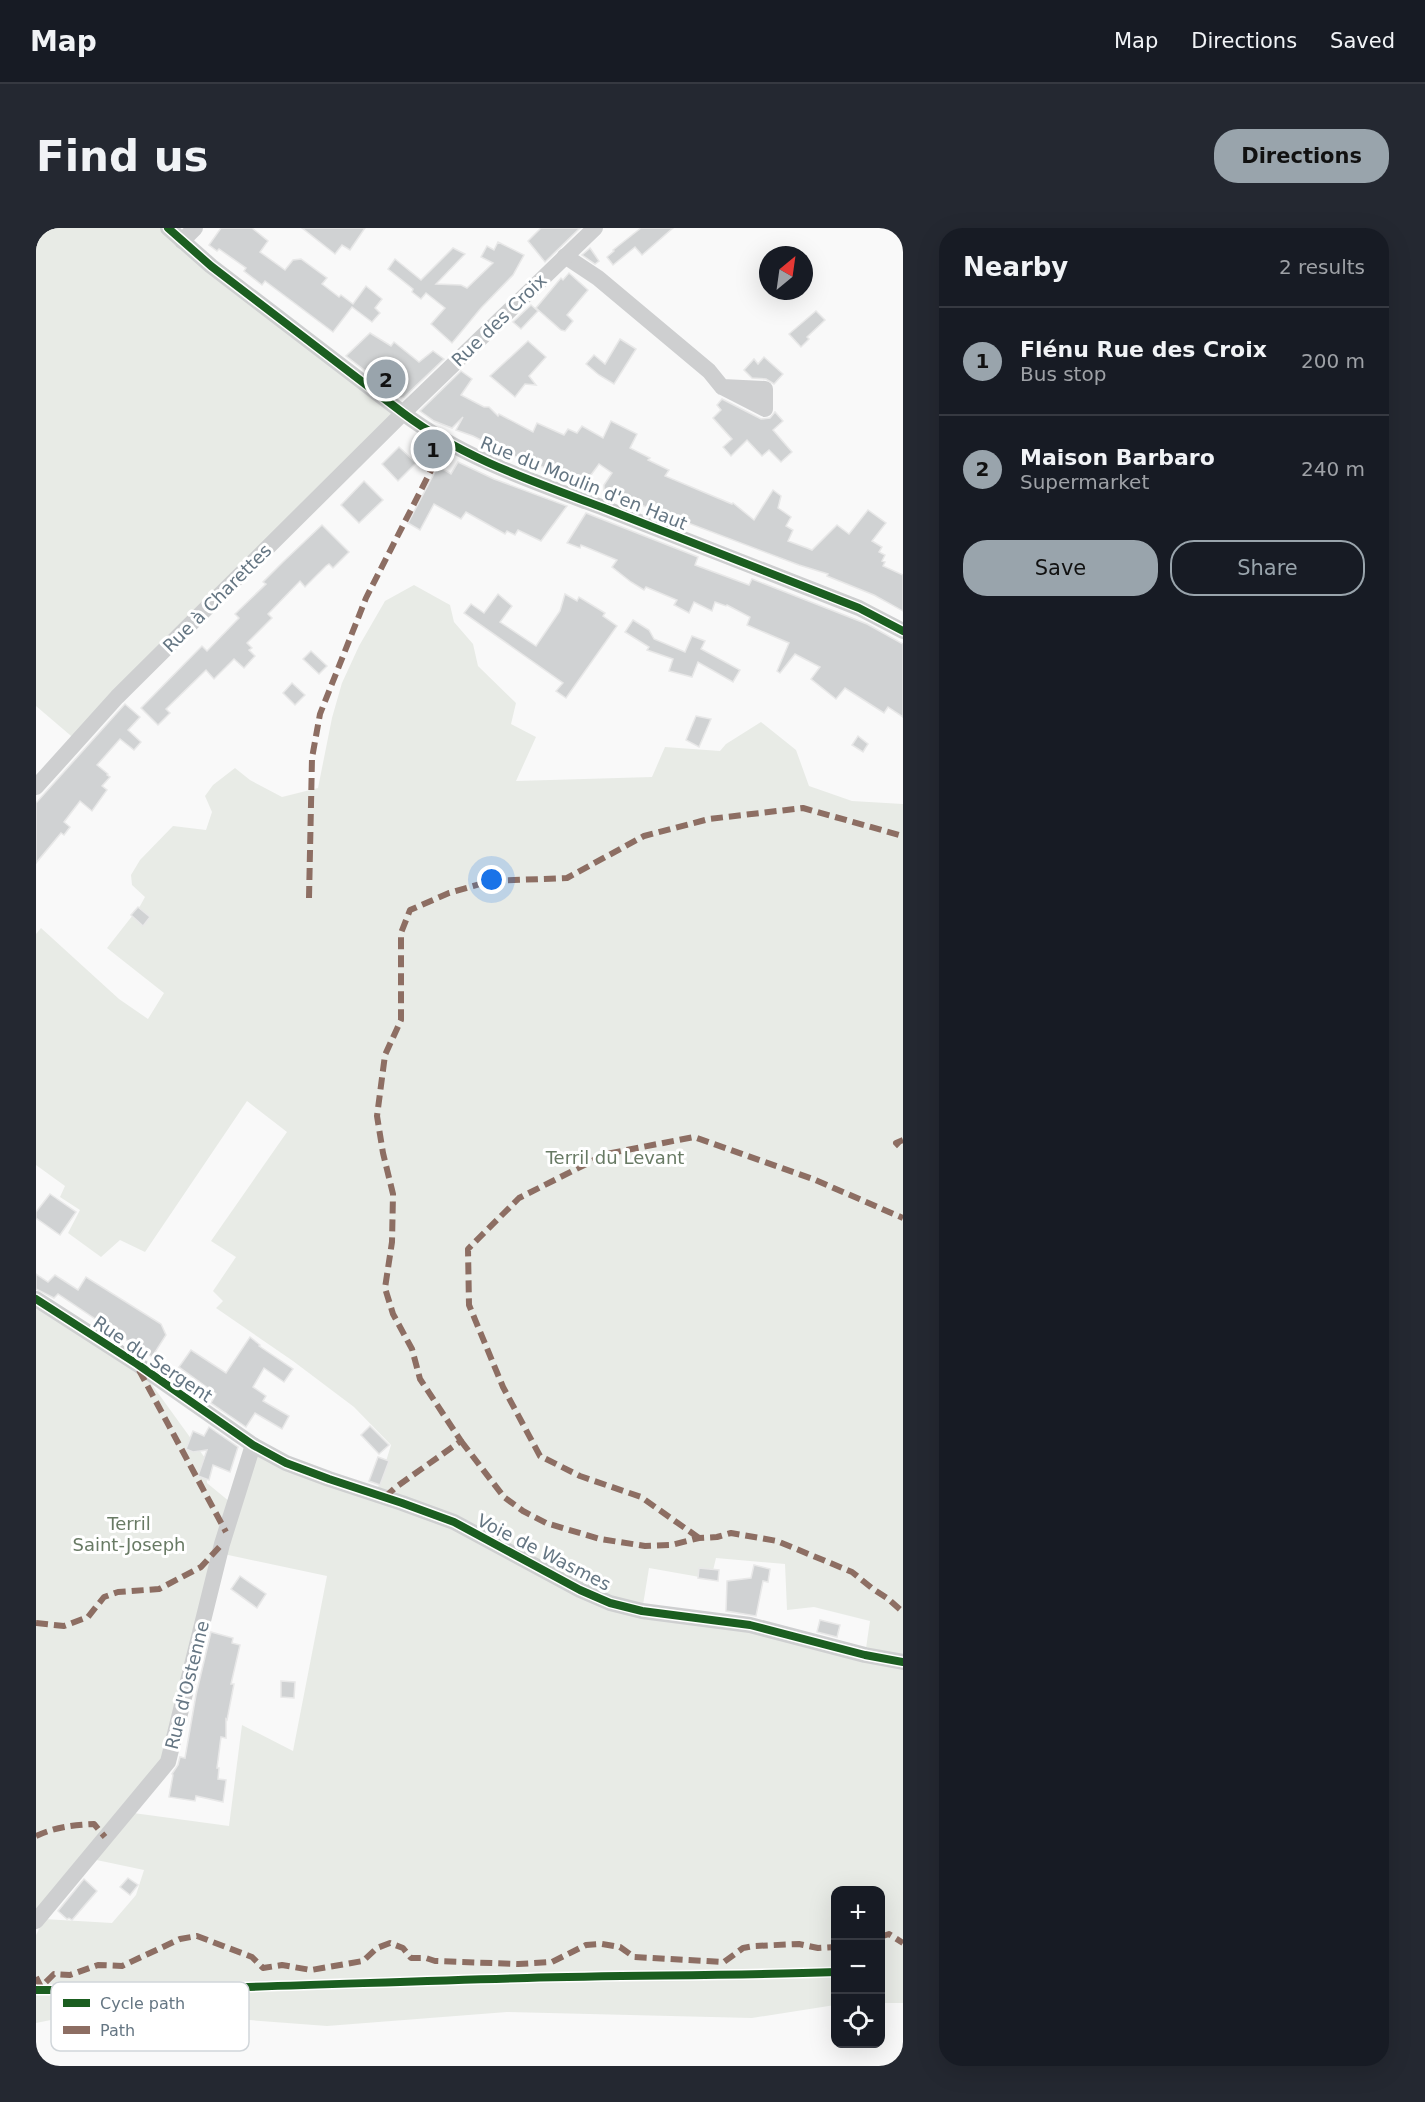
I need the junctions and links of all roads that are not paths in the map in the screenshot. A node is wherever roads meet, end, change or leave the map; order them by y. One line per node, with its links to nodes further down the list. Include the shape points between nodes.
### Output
1 (168, 228): 4 (street, Rue du Moulin d'en Haut)
2 (195, 228): 4 (street)
3 (595, 228): 5 (street, Rue des Croix)
4 (182, 241): 7 (street, Rue du Moulin d'en Haut)
5 (565, 256): 6 (street, via 598,278); 7 (street, Rue des Croix)
6 (723, 387)
7 (403, 413): 8 (street, Rue du Moulin d'en Haut, via 454,446 538,483 859,608); 9 (street, Rue à Charettes, via 117,697)
8 (903, 631)
9 (36, 787)
10 (36, 1299): 11 (street, Rue du Sergent)
11 (253, 1445): 12 (street, Voie de Wasmes, via 286,1463 454,1522 610,1603 750,1625); 13 (street, Rue d'Ostenne, via 222,1544 168,1762)
12 (903, 1662)
13 (36, 1921)

